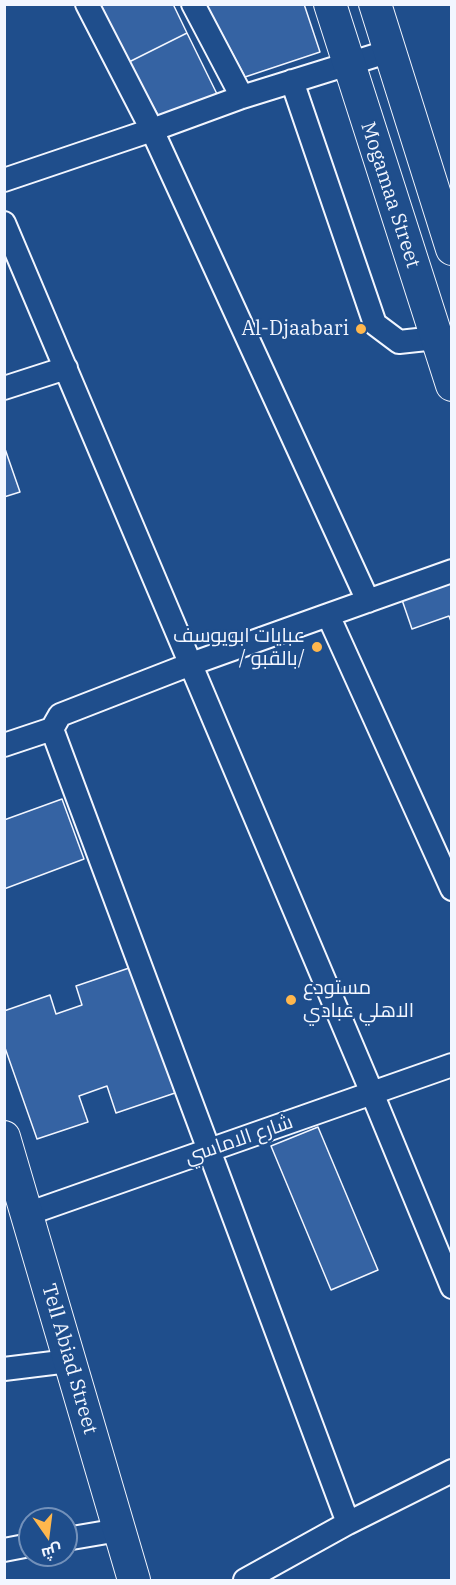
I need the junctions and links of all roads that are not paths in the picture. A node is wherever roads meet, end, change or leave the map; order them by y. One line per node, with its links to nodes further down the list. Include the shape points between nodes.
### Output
1 (87, 4): 9 (street)
2 (194, 4): 8 (street)
3 (330, 4): 6 (main road, Mogamaa Street)
4 (375, 4): 5 (main road)
5 (390, 51): 6 (street); 12 (main road)
6 (348, 64): 7 (street); 13 (main road, Mogamaa Street)
7 (292, 81): 8 (street); 13 (street, via 375,324 399,342)
8 (242, 97): 9 (street)
9 (152, 130): 10 (street); 18 (street)
10 (4, 180)
11 (4, 223): 14 (street)
12 (452, 249)
13 (444, 336): 15 (main road, Mogamaa Street)
14 (66, 368): 16 (street); 20 (street)
15 (452, 385)
16 (4, 388)
17 (452, 571): 18 (street)
18 (368, 601): 19 (street)
19 (328, 615): 20 (street); 23 (street)
20 (191, 664): 21 (street, via 60,716); 25 (street)
21 (52, 729): 22 (street); 27 (street)
22 (4, 745)
23 (452, 890)
24 (452, 1065): 25 (street, شارع الاماسي)
25 (372, 1093): 27 (street, شارع الاماسي); 29 (street)
26 (4, 1137): 28 (main road, Tell Abiad Street)
27 (210, 1150): 28 (street, شارع الاماسي); 33 (street)
28 (27, 1214): 30 (main road, Tell Abiad Street)
29 (452, 1287)
30 (69, 1361): 31 (street); 34 (main road, Tell Abiad Street)
31 (4, 1369)
32 (452, 1471): 33 (street)
33 (348, 1522): 37 (street)
34 (119, 1530): 35 (street); 36 (main road, Tell Abiad Street)
35 (78, 1537)
36 (134, 1581)
37 (245, 1581)

